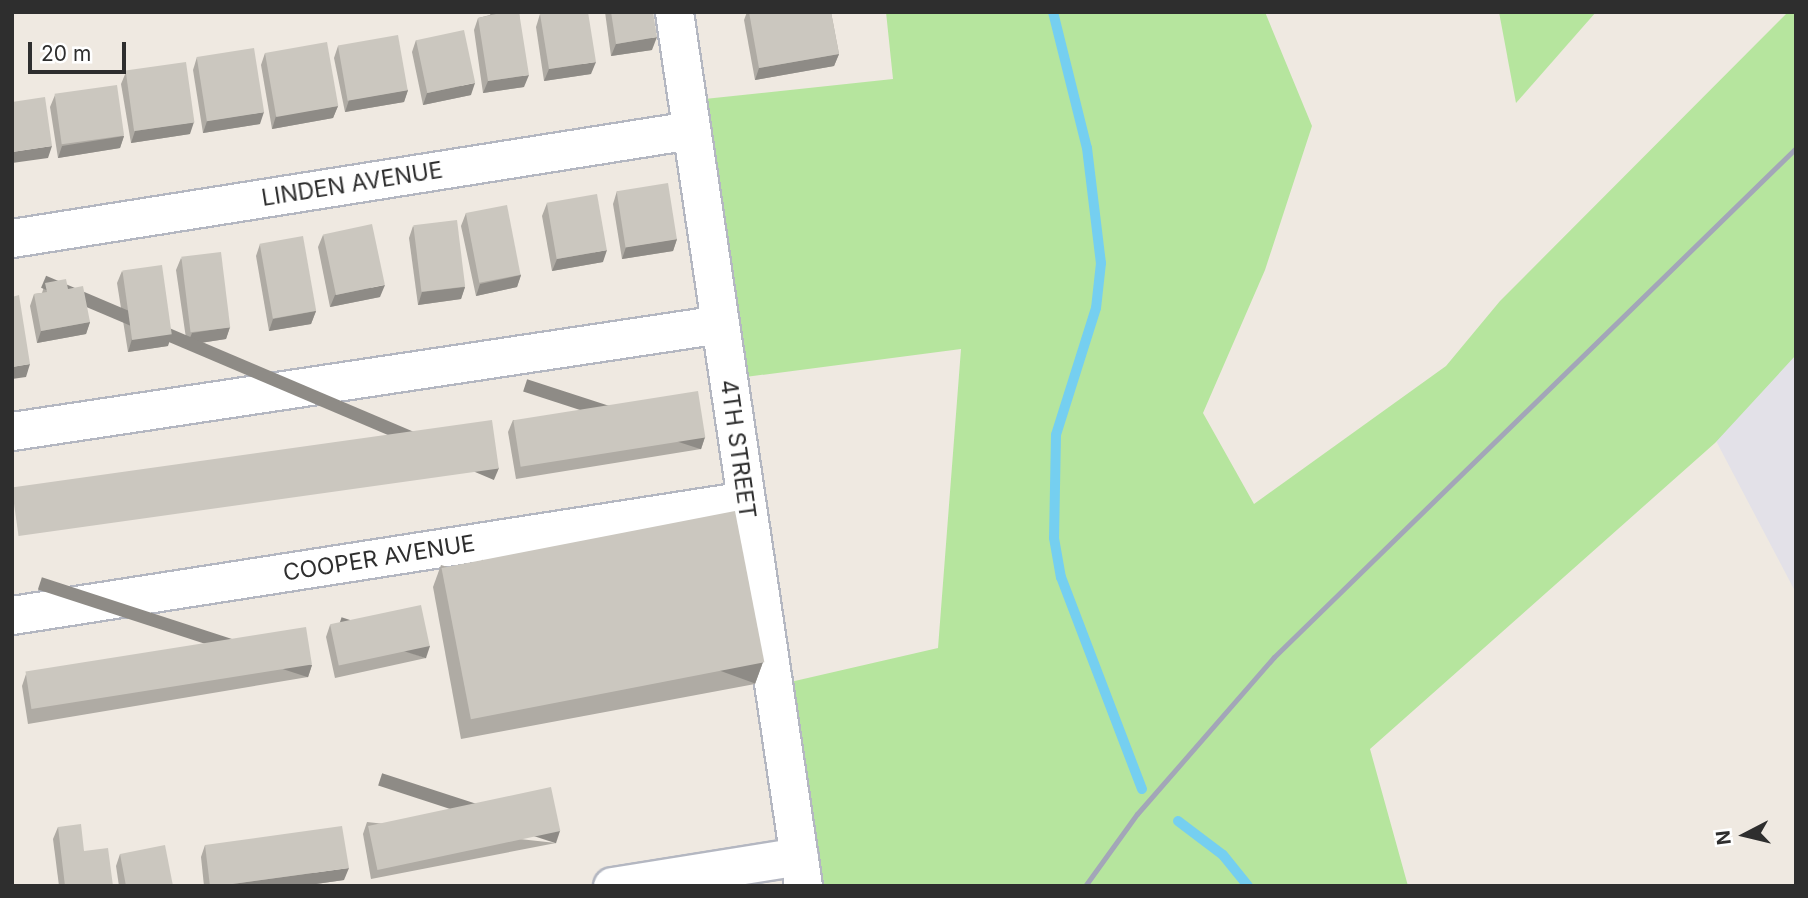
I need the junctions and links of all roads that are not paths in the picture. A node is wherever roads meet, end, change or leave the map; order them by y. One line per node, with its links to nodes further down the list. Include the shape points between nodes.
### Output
1 (674, 12): 2 (street, 4TH STREET)
2 (691, 130): 3 (street, LINDEN AVENUE); 4 (street, 4TH STREET)
3 (12, 238)
4 (720, 324): 5 (street); 6 (street, 4TH STREET)
5 (12, 431)
6 (746, 500): 7 (street, COOPER AVENUE); 8 (street, 4TH STREET)
7 (12, 615)
8 (801, 871): 9 (street)
9 (612, 886)

